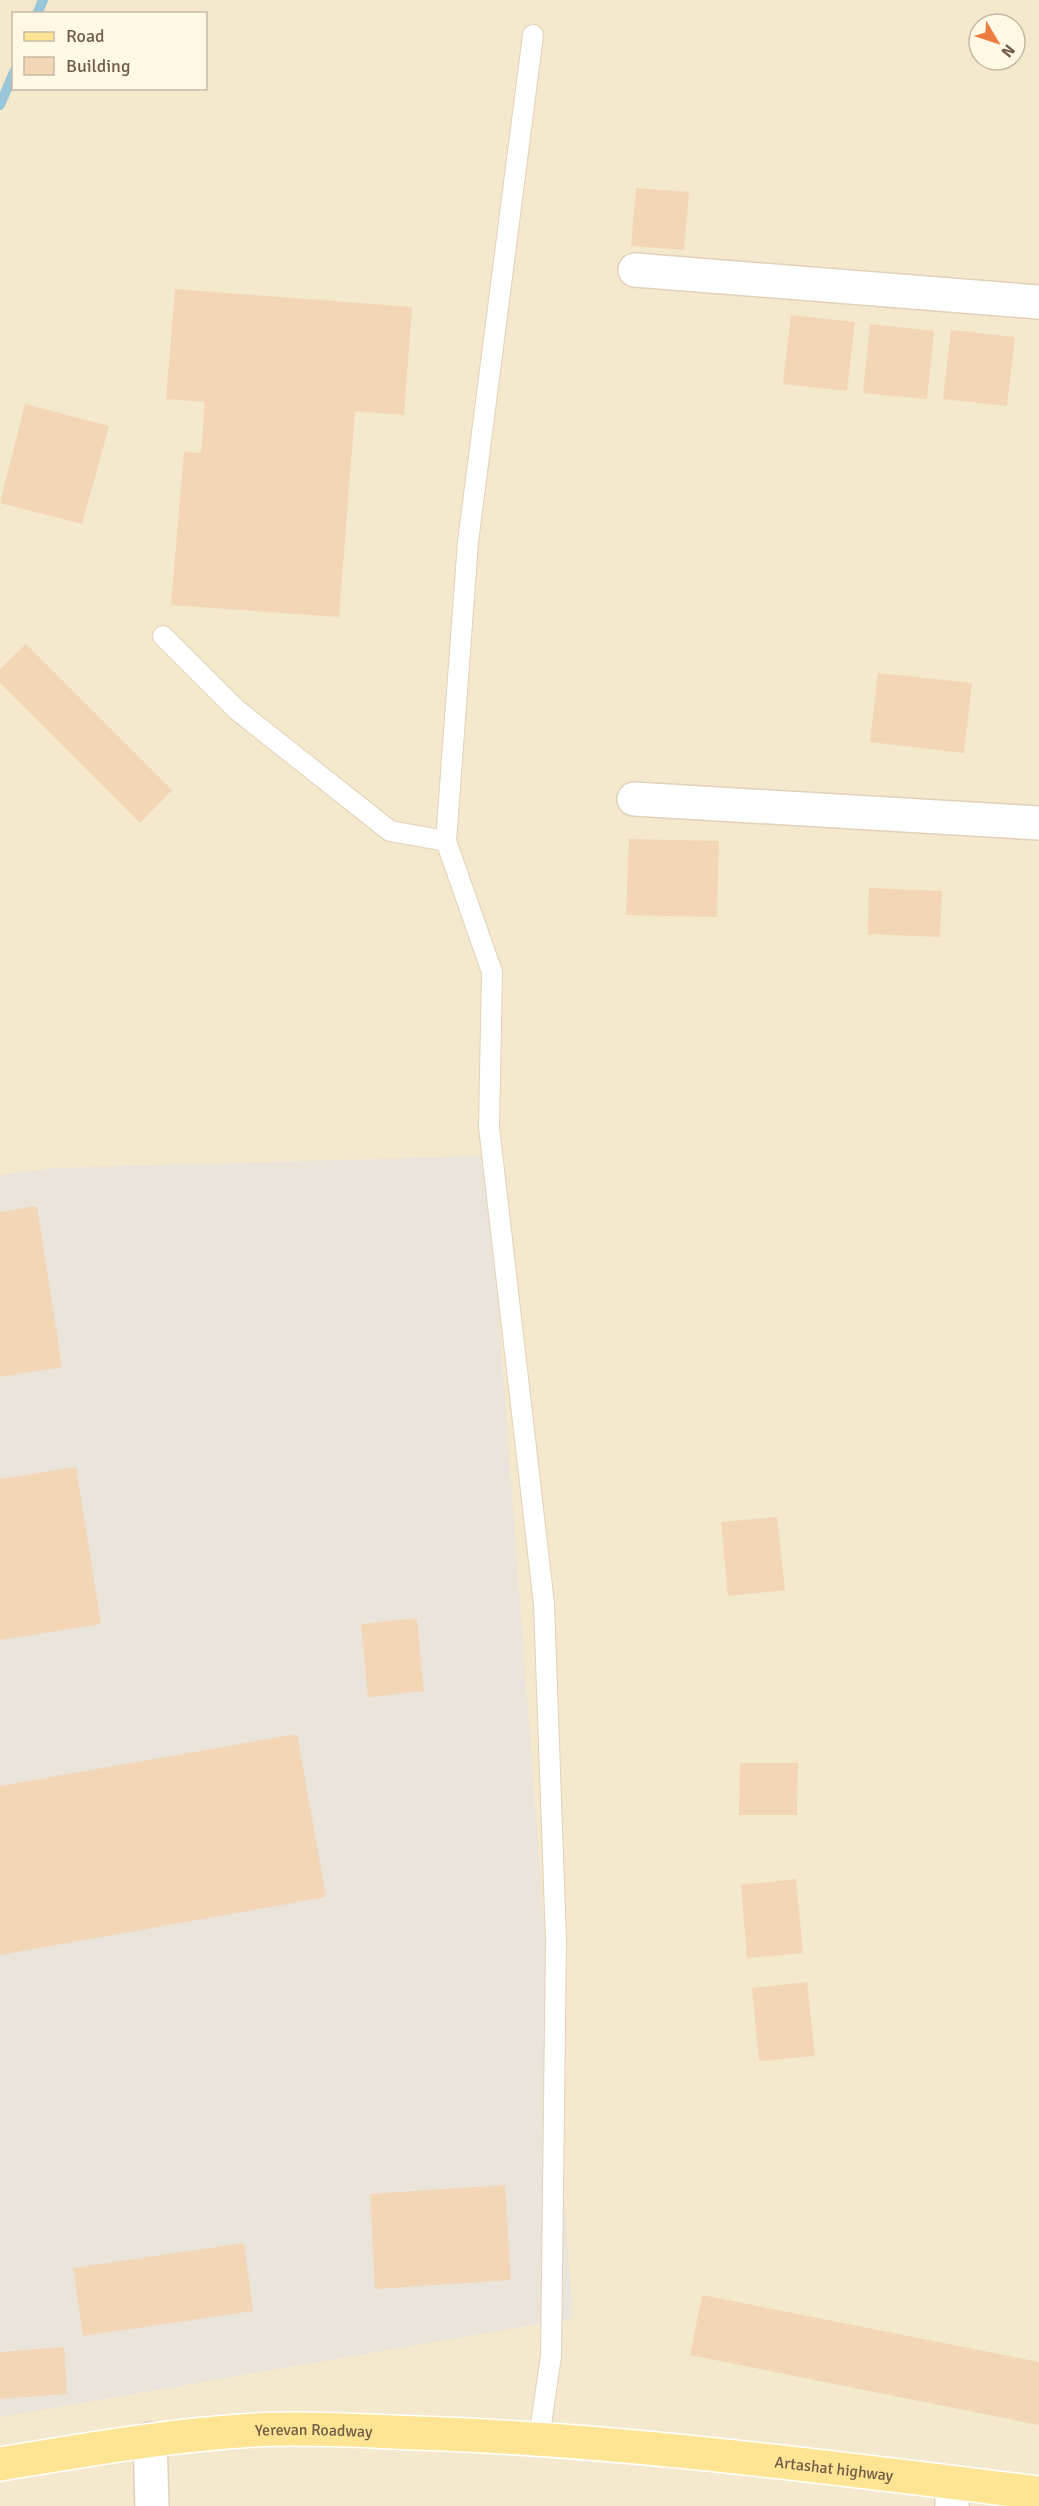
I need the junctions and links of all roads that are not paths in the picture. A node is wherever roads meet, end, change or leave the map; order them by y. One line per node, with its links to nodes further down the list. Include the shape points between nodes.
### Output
1 (533, 34): 7 (lane, via 468,542)
2 (635, 270): 3 (street)
3 (1039, 302)
4 (163, 636): 7 (lane, via 237,710 390,831)
5 (634, 799): 6 (street)
6 (1039, 824)
7 (446, 841): 8 (lane, via 492,972 489,1127 544,1604 556,1940 551,2356)
8 (539, 2438): 9 (main road, Yerevan Roadway, via 257,2430); 10 (main road, Yerevan Roadway)
9 (150, 2439): 11 (main road, Yerevan Roadway); 14 (street)
10 (631, 2445): 13 (main road, Artashat highway)
11 (0, 2464)
12 (1039, 2493): 13 (main road, Artashat highway)
13 (952, 2494)
14 (152, 2506)

